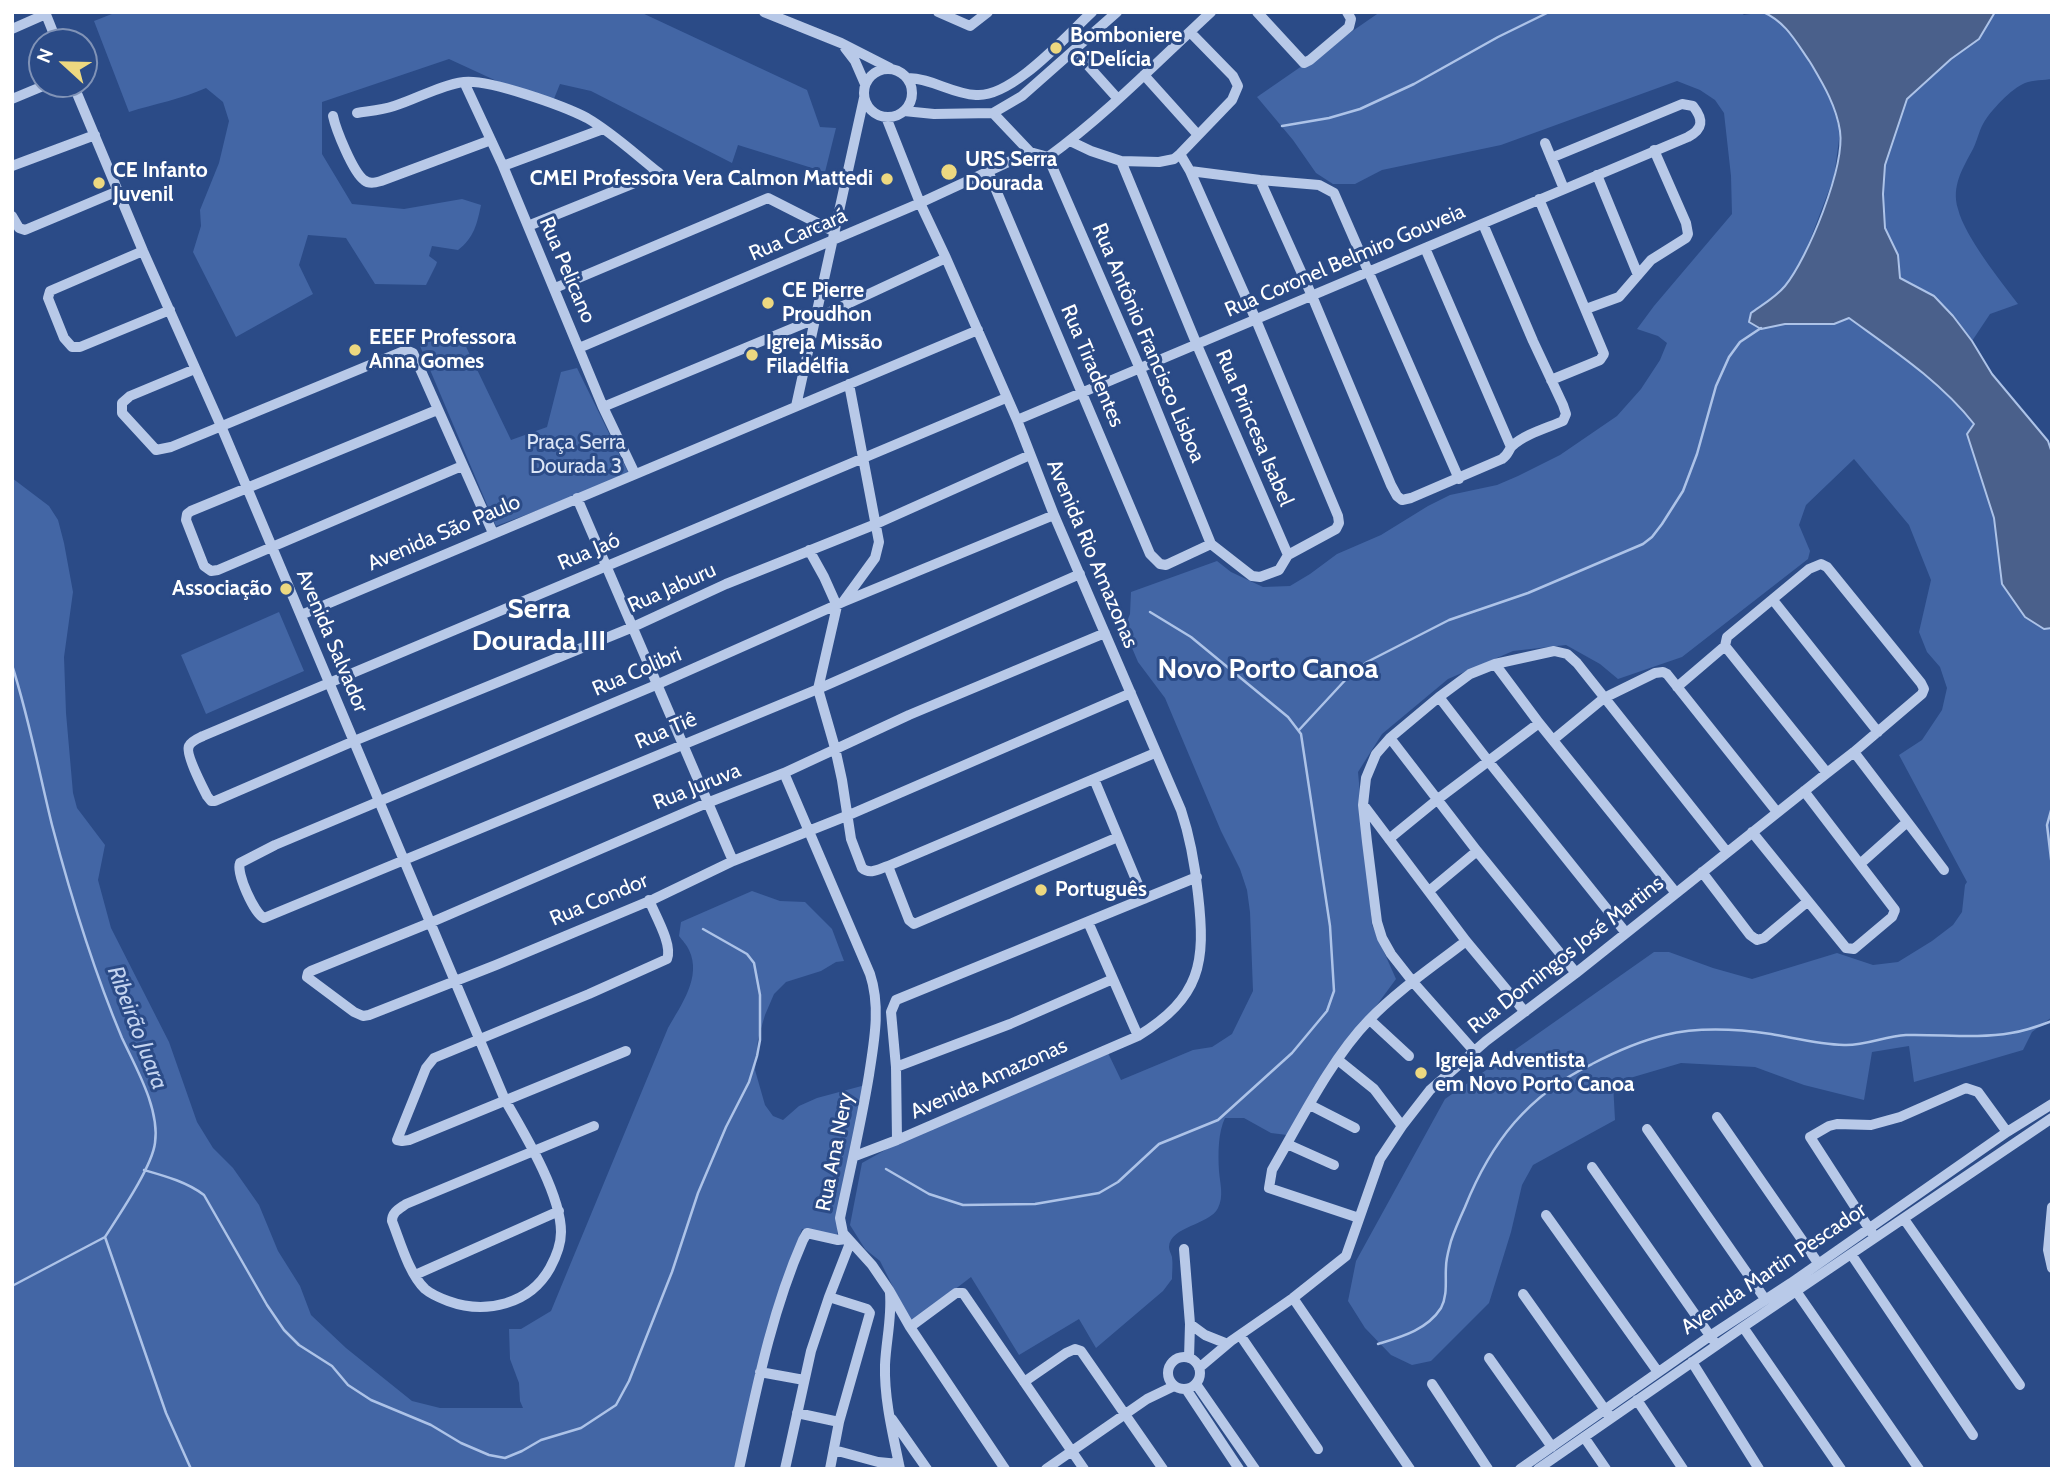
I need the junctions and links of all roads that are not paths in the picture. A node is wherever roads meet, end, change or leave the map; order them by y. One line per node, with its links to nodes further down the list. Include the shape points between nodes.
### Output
1 (764, 12): 12 (street)
2 (938, 12): 3 (street, via 970,26)
3 (988, 12)
4 (1092, 12): 16 (street, via 1020,79 986,95)
5 (1117, 12): 13 (street)
6 (1211, 12): 11 (street)
7 (1257, 12): 8 (street, via 1304,63 1349,27)
8 (1347, 12)
9 (45, 13): 10 (street)
10 (12, 29)
11 (1190, 32): 15 (street); 30 (street, via 1238,86 1232,100)
12 (841, 43): 14 (street); 18 (street)
13 (1074, 50): 21 (street); 24 (street, via 1021,96)
14 (890, 68): 16 (street); 18 (street, via 875,72)
15 (1144, 75): 21 (street); 30 (street)
16 (908, 78): 22 (street, via 912,92)
17 (464, 82): 23 (street, via 393,107); 27 (street, via 522,93); 31 (street, Rua Pelicano)
18 (865, 84): 20 (street)
19 (79, 98): 29 (street, Avenida Salvador)
20 (864, 98): 26 (street, via 870,110); 28 (street)
21 (1118, 99): 32 (street)
22 (904, 111): 24 (street); 26 (street)
23 (357, 113)
24 (993, 113): 35 (street)
25 (333, 116): 31 (street, via 360,177 369,183)
26 (884, 117): 28 (street, via 866,121); 49 (street, Avenida Rio Amazonas)
27 (603, 129): 41 (street); 52 (street, via 659,173)
28 (858, 129): 53 (street)
29 (95, 135): 40 (street); 47 (street, Avenida Salvador)
30 (1198, 135): 36 (street)
31 (491, 140): 41 (street, Rua Pelicano)
32 (1070, 141): 37 (street); 39 (street)
33 (1545, 143): 38 (street)
34 (1654, 150): 38 (street, Rua Coronel Belmiro Gouveia, via 1699,131 1695,109 1682,104); 44 (street, Rua Coronel Belmiro Gouveia); 58 (street, via 1688,234)
35 (1030, 152): 37 (street); 42 (street, Rua Carcará)
36 (1180, 155): 39 (street, via 1159,162); 43 (street)
37 (1048, 158): 69 (street, Rua Antônio Francisco Lisboa)
38 (1551, 158): 46 (street)
39 (1121, 161): 66 (street, Rua Princesa Isabel)
40 (12, 166)
41 (503, 166): 52 (street, Rua Pelicano)
42 (988, 171): 49 (street, Rua Carcará); 72 (street, Rua Tiradentes)
43 (1190, 171): 45 (street); 64 (street)
44 (1597, 174): 46 (street, Rua Coronel Belmiro Gouveia); 58 (street)
45 (1260, 180): 57 (street, via 1331,190); 60 (street)
46 (1564, 189): 48 (street, Rua Coronel Belmiro Gouveia)
47 (118, 191): 50 (street, via 25,230 19,229); 55 (street, Avenida Salvador)
48 (1539, 200): 51 (street, Rua Coronel Belmiro Gouveia); 61 (street)
49 (920, 203): 53 (street, Rua Carcará); 56 (street, Avenida Rio Amazonas)
50 (12, 216)
51 (1483, 224): 54 (street, Rua Coronel Belmiro Gouveia); 70 (street)
52 (528, 226): 59 (street, Rua Pelicano)
53 (834, 236): 59 (street, via 768,198); 63 (street); 67 (street, Rua Carcará)
54 (1425, 248): 57 (street, Rua Coronel Belmiro Gouveia); 79 (street)
55 (143, 251): 62 (street, Avenida Salvador); 62 (street, via 48,292 64,338 72,347 80,347)
56 (946, 258): 63 (street); 65 (street, Avenida Rio Amazonas)
57 (1368, 271): 60 (street, Rua Coronel Belmiro Gouveia); 84 (street)
58 (1638, 275): 61 (street, via 1619,297)
59 (555, 288): 67 (street, Rua Pelicano)
60 (1312, 296): 64 (street, Rua Coronel Belmiro Gouveia); 84 (street, via 1399,499)
61 (1586, 309): 70 (street, via 1604,356)
62 (170, 310): 68 (street, Avenida Salvador)
63 (815, 319): 74 (street); 75 (street)
64 (1256, 320): 66 (street, Rua Coronel Belmiro Gouveia); 93 (street, via 1339,523)
65 (978, 330): 71 (street, Avenida São Paulo); 73 (street, Avenida Rio Amazonas)
66 (1197, 345): 69 (street, Rua Coronel Belmiro Gouveia); 93 (street, Rua Princesa Isabel)
67 (579, 348): 75 (street, Rua Pelicano)
68 (195, 369): 78 (street, Avenida Salvador); 78 (street, via 130,396 122,402 122,412 153,449 162,450)
69 (1140, 369): 72 (street, Rua Coronel Belmiro Gouveia); 90 (street, Rua Antônio Francisco Lisboa)
70 (1551, 380): 79 (street, via 1565,419)
71 (849, 384): 74 (street, Avenida São Paulo); 81 (street)
72 (1083, 393): 77 (street, Rua Coronel Belmiro Gouveia); 90 (street, Rua Tiradentes, via 1150,554 1160,564 1169,564)
73 (1006, 398): 77 (street, Avenida Rio Amazonas); 81 (street, Rua Jaó)
74 (796, 406): 83 (street, Avenida São Paulo)
75 (603, 407): 83 (street, Rua Pelicano)
76 (437, 410): 78 (street, via 413,353 406,351); 82 (street); 85 (street)
77 (1017, 420): 80 (street, Avenida Rio Amazonas)
78 (221, 426): 85 (street, Avenida Salvador)
79 (1511, 447): 84 (street, via 1504,458)
80 (1030, 455): 87 (street, Avenida Rio Amazonas); 88 (street, Rua Jaburu)
81 (863, 459): 88 (street); 94 (street, Rua Jaó)
82 (462, 466): 89 (street); 91 (street)
83 (635, 474): 86 (street, Avenida São Paulo)
84 (1459, 479)
85 (247, 488): 91 (street, Avenida Salvador); 91 (street, via 186,516 204,566 218,570)
86 (577, 498): 89 (street, Avenida São Paulo); 94 (street)
87 (1054, 515): 95 (street, Avenida Rio Amazonas); 97 (street, Rua Colibri)
88 (876, 524): 92 (street, Rua Jaburu); 97 (street, via 877,555)
89 (493, 533): 98 (street, Avenida São Paulo)
90 (1211, 544): 93 (street, via 1256,577 1279,570)
91 (272, 549): 98 (street, Avenida Salvador)
92 (809, 550): 97 (street); 99 (street, Rua Jaburu)
93 (1288, 555)
94 (608, 565): 99 (street); 103 (street, Rua Jaó)
95 (1080, 574): 100 (street, Avenida Rio Amazonas); 106 (street, Rua Tiê)
96 (1773, 600): 101 (street); 111 (street); 111 (street, Rua Domingos José Martins, via 1809,569 1818,564 1827,567 1922,683 1920,696)
97 (840, 604): 104 (street, Rua Colibri); 106 (street)
98 (301, 615): 103 (street, Avenida Salvador)
99 (633, 627): 104 (street); 114 (street, Rua Jaburu)
100 (1105, 633): 107 (street, Avenida Rio Amazonas); 116 (street, Rua Juruva)
101 (1726, 642): 105 (street); 121 (street)
102 (1495, 664): 108 (street, via 1470,674); 109 (street, via 1555,651 1567,654); 110 (street)
103 (329, 682): 114 (street, Avenida Salvador); 125 (street, Rua Jaó, via 188,746 202,786)
104 (656, 685): 115 (street); 126 (street, Rua Colibri)
105 (1677, 687): 109 (street, via 1667,674 1655,673); 129 (street)
106 (818, 689): 115 (street, Rua Tiê); 116 (street)
107 (1130, 693): 118 (street, Avenida Rio Amazonas); 130 (street, Rua Condor)
108 (1439, 697): 112 (street); 119 (street)
109 (1604, 698): 113 (street); 137 (street)
110 (1539, 723): 113 (street); 119 (street)
111 (1878, 732): 117 (street, Rua Domingos José Martins)
112 (1390, 737): 124 (street); 128 (street, via 1370,766)
113 (1553, 740): 146 (street)
114 (355, 741): 125 (street, Rua Jaburu); 126 (street, Avenida Salvador)
115 (683, 745): 127 (street); 138 (street, Rua Tiê)
116 (835, 748): 120 (street, Rua Juruva); 130 (street)
117 (1854, 752): 121 (street, Rua Domingos José Martins); 131 (street)
118 (1156, 753): 122 (street); 144 (street, Avenida Rio Amazonas, via 1186,825)
119 (1489, 762): 124 (street); 153 (street)
120 (784, 773): 127 (street, Rua Juruva); 132 (street)
121 (1827, 773): 123 (street, Rua Domingos José Martins)
122 (1094, 779): 134 (street); 141 (street)
123 (1804, 791): 129 (street, Rua Domingos José Martins); 140 (street)
124 (1438, 799): 135 (street); 136 (street)
125 (213, 801)
126 (378, 802): 138 (street, Avenida Salvador); 150 (street, Rua Colibri, via 239,864)
127 (707, 803): 139 (street); 151 (street, Rua Juruva)
128 (1363, 805): 135 (street); 158 (street, via 1381,938)
129 (1777, 812): 133 (street, Rua Domingos José Martins)
130 (849, 814): 132 (street, Rua Condor); 141 (street, via 851,839 862,868 867,872)
131 (1906, 823): 140 (street); 142 (street)
132 (807, 832): 139 (street, Rua Condor); 182 (street, Rua Ana Nery, via 876,992 873,1045)
133 (1752, 832): 137 (street, Rua Domingos José Martins); 149 (street)
134 (1118, 837): 141 (street, via 914,924); 147 (street)
135 (1389, 839): 145 (street)
136 (1477, 851): 145 (street); 155 (street)
137 (1727, 852): 143 (street, Rua Domingos José Martins)
138 (404, 861): 150 (street, Rua Tiê); 151 (street, Avenida Salvador)
139 (733, 861): 148 (street, Rua Condor)
140 (1860, 864): 149 (street, via 1895,912 1851,950)
141 (888, 866)
142 (1944, 870)
143 (1702, 873): 146 (street, Rua Domingos José Martins); 149 (street, via 1757,940)
144 (1196, 877): 147 (street); 162 (street, Avenida Rio Amazonas, via 1202,942 1193,982 1170,1014)
145 (1429, 891): 154 (street)
146 (1676, 893): 153 (street, Rua Domingos José Martins)
147 (1144, 899): 152 (street)
148 (649, 900): 157 (street, Rua Condor); 163 (street, via 668,946 668,958)
149 (1807, 902)
150 (264, 918)
151 (432, 922): 157 (street, Avenida Salvador); 160 (street, Rua Juruva, via 308,973 308,979)
152 (1087, 922): 156 (street); 168 (street, via 896,1000 891,1012)
153 (1626, 933): 155 (street, Rua Domingos José Martins)
154 (1466, 941): 158 (street); 159 (street)
155 (1576, 973): 159 (street, Rua Domingos José Martins)
156 (1113, 979): 162 (street); 168 (street)
157 (456, 980): 160 (street, Rua Condor); 163 (street, Avenida Salvador)
158 (1413, 982): 161 (street); 165 (street)
159 (1525, 1012): 165 (street, Rua Domingos José Martins)
160 (363, 1016)
161 (1370, 1020): 166 (street); 167 (street)
162 (1138, 1036): 179 (street, Avenida Amazonas)
163 (479, 1039): 169 (street, Avenida Salvador); 169 (street, via 434,1058 397,1139 409,1140)
164 (626, 1051): 169 (street)
165 (1474, 1051): 175 (street, Rua Domingos José Martins, via 1430,1090)
166 (1409, 1056)
167 (1338, 1060): 171 (street); 175 (street, via 1374,1089)
168 (896, 1067): 179 (street)
169 (505, 1100): 181 (street, Avenida Salvador)
170 (2052, 1104): 178 (street, Avenida Martin Pescador)
171 (1310, 1105): 176 (street); 180 (street)
172 (1717, 1117): 194 (street)
173 (2052, 1118): 189 (street, Avenida Martin Pescador)
174 (594, 1126): 181 (street)
175 (1402, 1126): 188 (street, Rua Domingos José Martins, via 1380,1160)
176 (1355, 1128)
177 (1647, 1129): 202 (street)
178 (2007, 1132): 190 (street, Avenida Martin Pescador); 190 (street, via 1978,1092 1966,1088 1900,1117 1871,1125 1837,1124 1810,1137)
179 (897, 1140): 182 (street, Avenida Amazonas)
180 (1287, 1144): 183 (street); 188 (street, via 1272,1170 1269,1188)
181 (534, 1151): 186 (street, Avenida Salvador); 196 (street, via 394,1213 392,1221)
182 (855, 1156): 191 (street, Rua Ana Nery, via 840,1218)
183 (1334, 1165)
184 (1592, 1167): 207 (street)
185 (2052, 1207): 195 (street, via 2048,1250)
186 (559, 1212): 196 (street); 196 (street, via 560,1245 547,1273 539,1285 504,1305 462,1306 432,1294)
187 (1546, 1215): 211 (street)
188 (1359, 1218): 201 (street, Rua Domingos José Martins, via 1346,1255)
189 (1904, 1219): 190 (street, Avenida Martin Pescador); 217 (street)
190 (1872, 1232): 193 (street, Avenida Martin Pescador); 194 (street, Avenida Martin Pescador)
191 (849, 1241): 197 (street); 200 (street); 212 (street, via 807,1233 785,1283)
192 (1184, 1249): 203 (street)
193 (1851, 1254): 198 (street, Avenida Martin Pescador); 225 (street)
194 (1818, 1263): 202 (street, Avenida Martin Pescador)
195 (2052, 1268)
196 (415, 1275)
197 (889, 1290): 205 (street); 223 (street, via 885,1369)
198 (1796, 1291): 204 (street, Avenida Martin Pescador); 251 (street)
199 (1523, 1294): 221 (street)
200 (829, 1297): 213 (street); 224 (street, via 870,1313)
201 (1293, 1298): 206 (street, Rua Domingos José Martins); 243 (street)
202 (1765, 1299): 204 (street, Avenida Martin Pescador)
203 (1190, 1324): 206 (street, via 1205,1335); 210 (street)
204 (1738, 1324): 207 (street, Avenida Martin Pescador); 250 (street)
205 (910, 1327): 215 (street, via 956,1293 963,1293); 237 (street)
206 (1232, 1339): 210 (street, Rua Domingos José Martins); 228 (street)
207 (1715, 1339): 209 (street); 211 (street, Avenida Martin Pescador)
208 (1489, 1357): 227 (street)
209 (1695, 1360): 219 (street, Avenida Martin Pescador); 249 (street)
210 (1193, 1362): 214 (street, via 1179,1358 1171,1363); 218 (street, via 1200,1373)
211 (1658, 1372): 221 (street, Avenida Martin Pescador)
212 (760, 1373): 213 (street); 233 (street)
213 (804, 1380): 220 (street)
214 (1171, 1381): 218 (street); 222 (street)
215 (1024, 1382): 222 (street, via 1071,1350 1078,1350); 230 (street)
216 (1432, 1384): 244 (street)
217 (2020, 1385)
218 (1191, 1386): 241 (street); 242 (street)
219 (1637, 1400): 221 (street, Avenida Martin Pescador); 248 (street)
220 (797, 1413): 224 (street); 234 (street)
221 (1608, 1414): 226 (street, Avenida Martin Pescador); 227 (street, Avenida Martin Pescador)
222 (1126, 1415): 230 (street); 240 (street)
223 (890, 1417): 232 (street); 236 (street)
224 (839, 1422): 229 (street)
225 (1973, 1435)
226 (1584, 1437): 246 (street, Avenida Martin Pescador); 247 (street)
227 (1552, 1447): 245 (street, Avenida Martin Pescador)
228 (1318, 1449)
229 (834, 1450): 231 (street); 235 (street)
230 (1072, 1451): 238 (street); 239 (street)
231 (878, 1465): 232 (street)
232 (899, 1466)
233 (739, 1469)
234 (785, 1469)
235 (830, 1469)
236 (927, 1469)
237 (1005, 1469)
238 (1046, 1469)
239 (1084, 1469)
240 (1163, 1469)
241 (1240, 1469)
242 (1255, 1469)
243 (1410, 1469)
244 (1488, 1469)
245 (1520, 1469)
246 (1538, 1469)
247 (1605, 1469)
248 (1682, 1469)
249 (1759, 1469)
250 (1841, 1469)
251 (1919, 1469)

